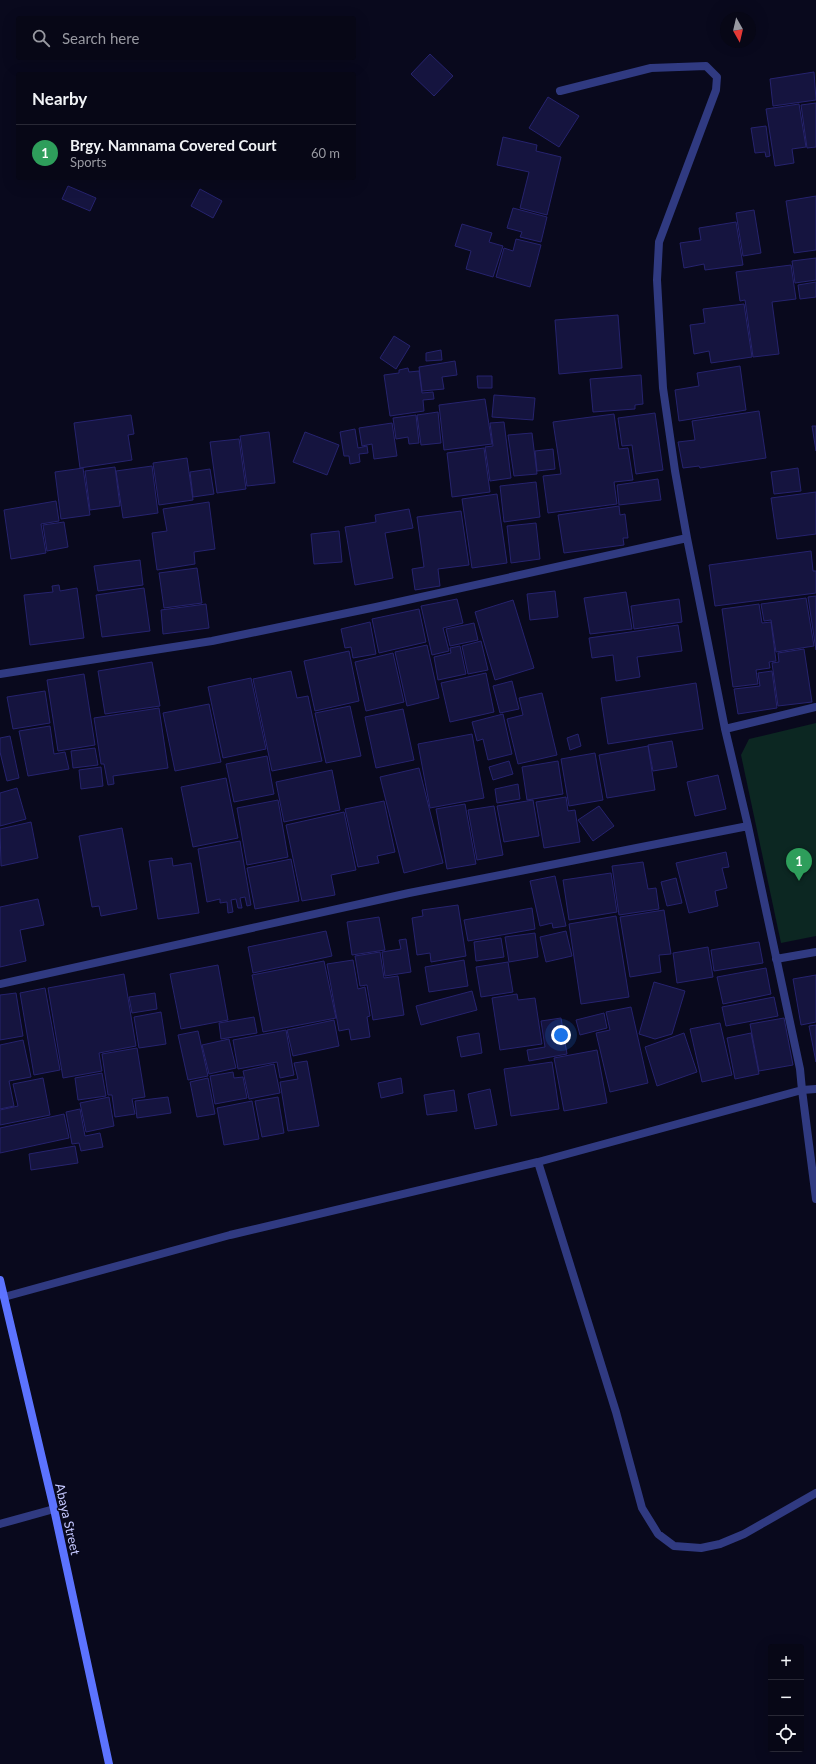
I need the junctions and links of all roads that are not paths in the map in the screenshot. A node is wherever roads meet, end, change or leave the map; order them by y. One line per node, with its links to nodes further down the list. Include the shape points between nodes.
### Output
1 (560, 91): 2 (street, via 651,68 706,66 717,77 716,90 659,242 657,280 663,388)
2 (687, 538): 3 (street, via 212,641); 5 (street)
3 (0, 674)
4 (816, 707): 5 (street)
5 (725, 729): 6 (street)
6 (748, 826): 8 (street); 9 (street, via 409,892)
7 (816, 952): 8 (street)
8 (776, 958): 11 (street, via 800,1069)
9 (0, 984)
10 (816, 1089): 11 (street)
11 (802, 1090): 12 (street); 13 (street)
12 (538, 1162): 15 (street, via 230,1236); 16 (street, via 616,1412 642,1508 658,1534 674,1546 701,1548 720,1544 744,1534)
13 (816, 1199)
14 (0, 1280): 15 (street, Abaya Street)
15 (4, 1297): 17 (street, Abaya Street)
16 (816, 1493)
17 (54, 1509): 18 (street); 19 (street, Abaya Street)
18 (0, 1524)
19 (109, 1764)

